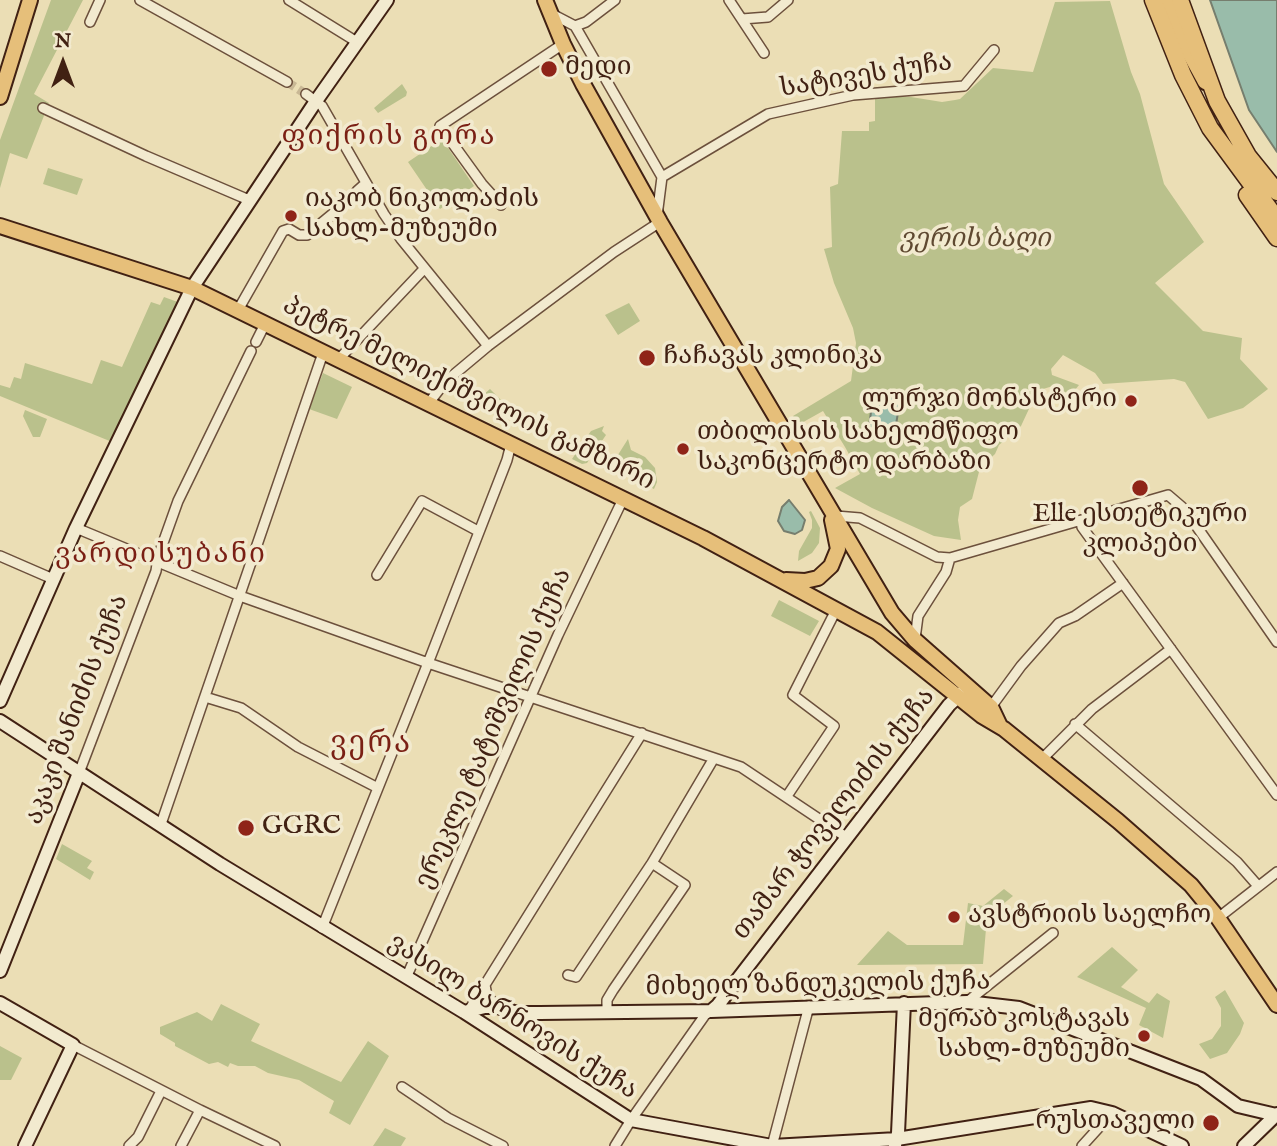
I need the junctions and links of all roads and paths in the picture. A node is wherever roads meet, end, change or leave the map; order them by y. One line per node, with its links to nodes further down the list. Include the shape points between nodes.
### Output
1 (30, 0): 21 (main road)
2 (100, 0): 14 (street)
3 (289, 0): 16 (street)
4 (615, 0): 15 (street)
5 (729, 0): 13 (street)
6 (788, 0): 13 (street, via 768,17)
7 (1153, 0): 25 (highway, via 1183,75)
8 (1166, 0): 23 (main road, via 1192,60)
9 (1180, 0): 23 (highway)
10 (146, 1): 20 (street)
11 (384, 1): 16 (street)
12 (547, 6): 15 (street); 17 (main road)
13 (742, 19): 19 (street)
14 (90, 22)
15 (575, 26): 26 (street)
16 (357, 42): 22 (street)
17 (563, 44): 31 (street, via 440,126); 33 (main road)
18 (994, 50): 26 (street, სატივეს ქუჩა, via 964,86 853,94 768,114)
19 (764, 52)
20 (287, 82)
21 (0, 97)
22 (311, 97): 27 (street, via 328,116); 30 (street)
23 (1217, 101): 28 (highway)
24 (43, 108): 30 (street)
25 (1218, 141): 34 (highway); 36 (highway, via 1243,189)
26 (662, 177): 33 (street)
27 (366, 183): 29 (street); 37 (street)
28 (1274, 190)
29 (357, 191)
30 (249, 200): 38 (street)
31 (501, 205)
32 (341, 206): 39 (street, via 307,235 283,231)
33 (659, 219): 41 (street); 46 (main road)
34 (1277, 219)
35 (0, 226): 38 (main road, პეტრე მელიქიშვილის გამზირი)
36 (1277, 238)
37 (424, 269): 41 (street); 43 (street)
38 (192, 288): 39 (main road, პეტრე მელიქიშვილის გამზირი); 50 (street)
39 (239, 310): 40 (main road, პეტრე მელიქიშვილის გამზირი)
40 (265, 324): 42 (main road, პეტრე მელიქიშვილის გამზირი); 54 (street, აკაკი შანიძის ქუჩა, via 178,501)
41 (488, 346): 44 (street, via 444,382)
42 (323, 353): 43 (main road, პეტრე მელიქიშვილის გამზირი); 59 (street)
43 (338, 360): 44 (main road, პეტრე მელიქიშვილის გამზირი)
44 (428, 404): 45 (main road, პეტრე მელიქიშვილის გამზირი)
45 (511, 444): 47 (main road, პეტრე მელიქიშვილის გამზირი); 51 (street)
46 (824, 495): 48 (main road); 57 (main road, via 838,542 835,560 818,578)
47 (623, 499): 57 (main road, პეტრე მელიქიშვილის გამზირი); 68 (street, ერეკლე ტატიშვილის ქუჩა)
48 (836, 516): 53 (street, via 860,518 937,557); 61 (main road, via 892,613)
49 (1081, 521): 53 (street); 58 (street); 62 (street, via 1168,495 1182,508)
50 (76, 528): 54 (street); 56 (street)
51 (478, 531): 55 (street, via 422,501); 64 (street)
52 (0, 555): 56 (street)
53 (950, 558): 61 (street, via 918,616)
54 (157, 562): 59 (street); 77 (street, აკაკი შანიძის ქუჩა)
55 (377, 575)
56 (53, 579): 69 (street)
57 (783, 580): 60 (main road, პეტრე მელიქიშვილის გამზირი)
58 (1123, 583): 63 (street); 70 (street, via 1059,623)
59 (240, 596): 64 (street); 67 (street)
60 (836, 610): 66 (main road, პეტრე მელიქიშვილის გამზირი, via 898,646); 80 (street, via 793,695 834,726)
61 (915, 640): 65 (main road)
62 (1277, 642)
63 (1171, 649): 72 (street); 79 (street)
64 (428, 663): 68 (street); 78 (street)
65 (975, 691): 66 (street, თამარ ჭოველიძის ქუჩა); 70 (main road)
66 (957, 695): 73 (main road, პეტრე მელიქიშვილის გამზირი); 82 (street, თამარ ჭოველიძის ქუჩა)
67 (205, 697): 78 (street, via 241,708 298,747); 81 (street)
68 (530, 697): 74 (street); 91 (street, ერეკლე ტატიშვილის ქუჩა)
69 (0, 701)
70 (991, 707): 73 (main road)
71 (0, 721): 77 (street, ვასილ ბარნოვის ქუჩა)
72 (1075, 724): 76 (street); 85 (street, via 1237,862)
73 (1000, 726): 76 (main road, პეტრე მელიქიშვილის გამზირი)
74 (642, 733): 75 (street); 92 (street)
75 (714, 758): 80 (street, via 741,767); 83 (street)
76 (1042, 759): 86 (main road, პეტრე მელიქიშვილის გამზირი, via 1191,885)
77 (79, 773): 81 (street, ვასილ ბარნოვის ქუჩა); 89 (street, აკაკი შანიძის ქუჩა)
78 (378, 788): 87 (street)
79 (1277, 795)
80 (787, 796): 82 (street)
81 (161, 824): 87 (street, ვასილ ბარნოვის ქუჩა)
82 (846, 837): 100 (street, თამარ ჭოველიძის ქუჩა)
83 (652, 863): 90 (street, via 576,977); 102 (street, via 685,885 607,1000)
84 (1277, 872): 85 (street)
85 (1258, 886): 86 (street)
86 (1218, 918): 93 (main road, პეტრე მელიქიშვილის გამზირი)
87 (322, 928): 91 (street, ვასილ ბარნოვის ქუჩა)
88 (1053, 933): 94 (street)
89 (0, 971)
90 (568, 975)
91 (406, 978): 101 (street, ვასილ ბარნოვის ქუჩა)
92 (485, 985): 99 (street, via 486,996); 101 (street)
93 (1272, 989): 98 (main road, პეტრე მელიქიშვილის გამზირი)
94 (967, 1002): 96 (street, მიხეილ ზანდუკელის ქუჩა); 108 (street, მიხეილ ზანდუკელის ქუჩა, via 1019,1008 1201,1079 1238,1106)
95 (0, 1003): 103 (street)
96 (904, 1003): 97 (street, მიხეილ ზანდუკელის ქუჩა); 110 (street)
97 (809, 1006): 100 (street, მიხეილ ზანდუკელის ქუჩა); 119 (street)
98 (1277, 1006)
99 (498, 1007): 101 (street, მიხეილ ზანდუკელის ქუჩა); 102 (street, მიხეილ ზანდუკელის ქუჩა, via 522,1013)
100 (710, 1011): 102 (street, მიხეილ ზანდუკელის ქუჩა); 109 (street)
101 (466, 1012): 109 (street, ვასილ ბარნოვის ქუჩა)
102 (607, 1012)
103 (73, 1045): 105 (street); 113 (street)
104 (402, 1087): 117 (street)
105 (162, 1091): 106 (street); 114 (street)
106 (200, 1110): 115 (street); 116 (street)
107 (1112, 1113): 110 (street, ვასილ ბარნოვის ქუჩა, via 1081,1109); 112 (street, ვასილ ბარნოვის ქუჩა); 120 (street)
108 (1277, 1115): 121 (street)
109 (631, 1120): 118 (street); 119 (street, ვასილ ბარნოვის ქუჩა)
110 (896, 1142): 111 (street, ვასილ ბარნოვის ქუჩა)
111 (820, 1144): 119 (street, ვასილ ბარნოვის ქუჩა)
112 (1174, 1145)
113 (25, 1146)
114 (129, 1146)
115 (181, 1146)
116 (275, 1146)
117 (503, 1146)
118 (615, 1146)
119 (772, 1146)
120 (1082, 1146)
121 (1244, 1146)

